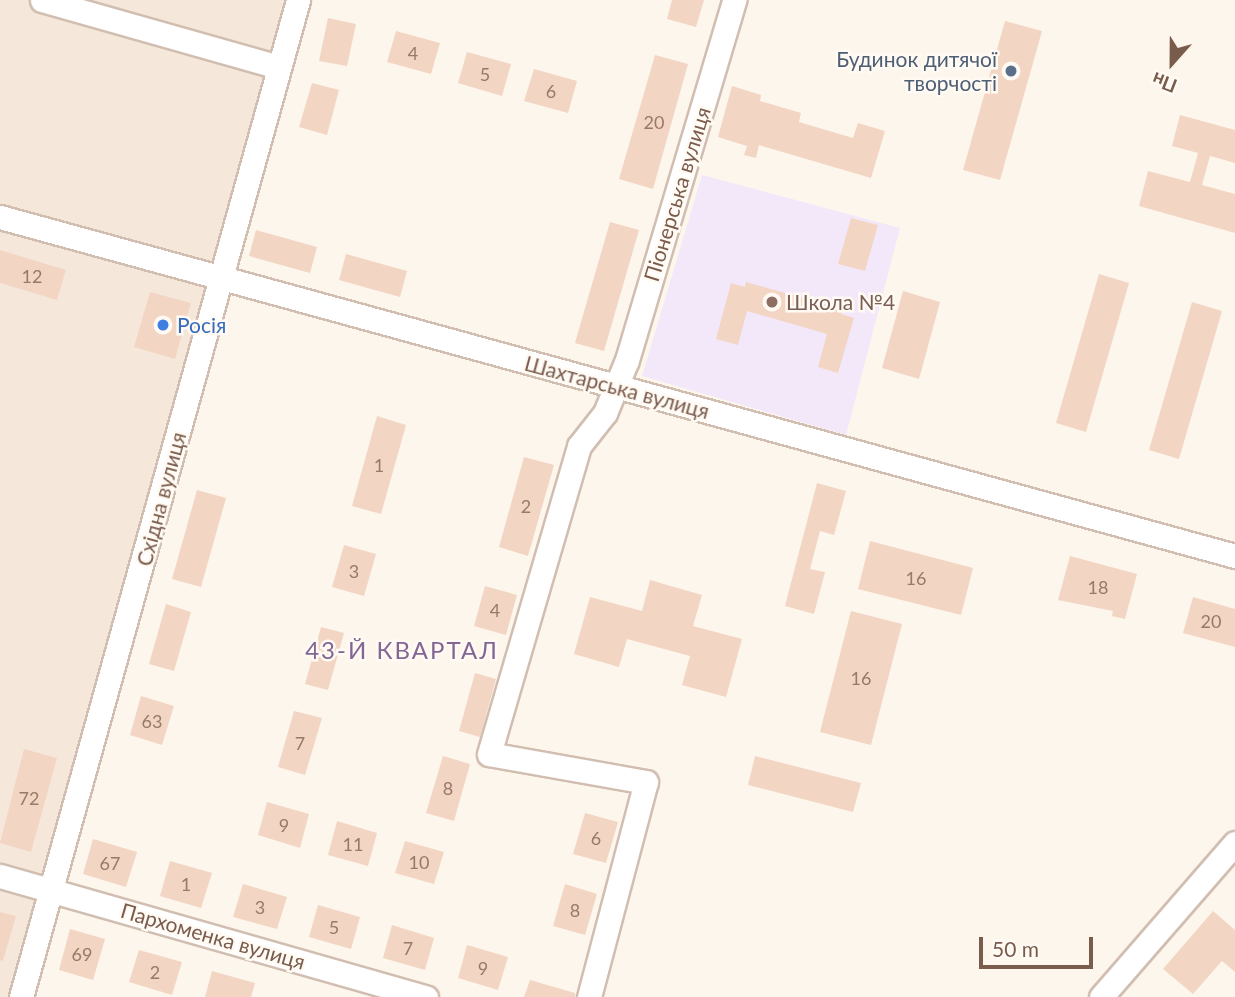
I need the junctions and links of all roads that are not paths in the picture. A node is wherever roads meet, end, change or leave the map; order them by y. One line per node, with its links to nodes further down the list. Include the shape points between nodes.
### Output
1 (42, 0): 4 (street)
2 (299, 0): 4 (street, Східна вулиця)
3 (734, 0): 7 (street, Піонерська вулиця)
4 (279, 67): 6 (street, Східна вулиця)
5 (0, 217): 6 (street, Шахтарська вулиця)
6 (221, 278): 7 (street, Шахтарська вулиця); 11 (street, Східна вулиця)
7 (616, 387): 8 (street, Шахтарська вулиця); 14 (street, Піонерська вулиця, via 605,413 579,446 489,754 646,782)
8 (1235, 556)
9 (1235, 843): 15 (street)
10 (0, 876): 11 (street, Пархоменка вулиця)
11 (54, 891): 12 (street, Східна вулиця); 13 (street, Пархоменка вулиця)
12 (21, 997)
13 (426, 997)
14 (589, 997)
15 (1101, 997)

